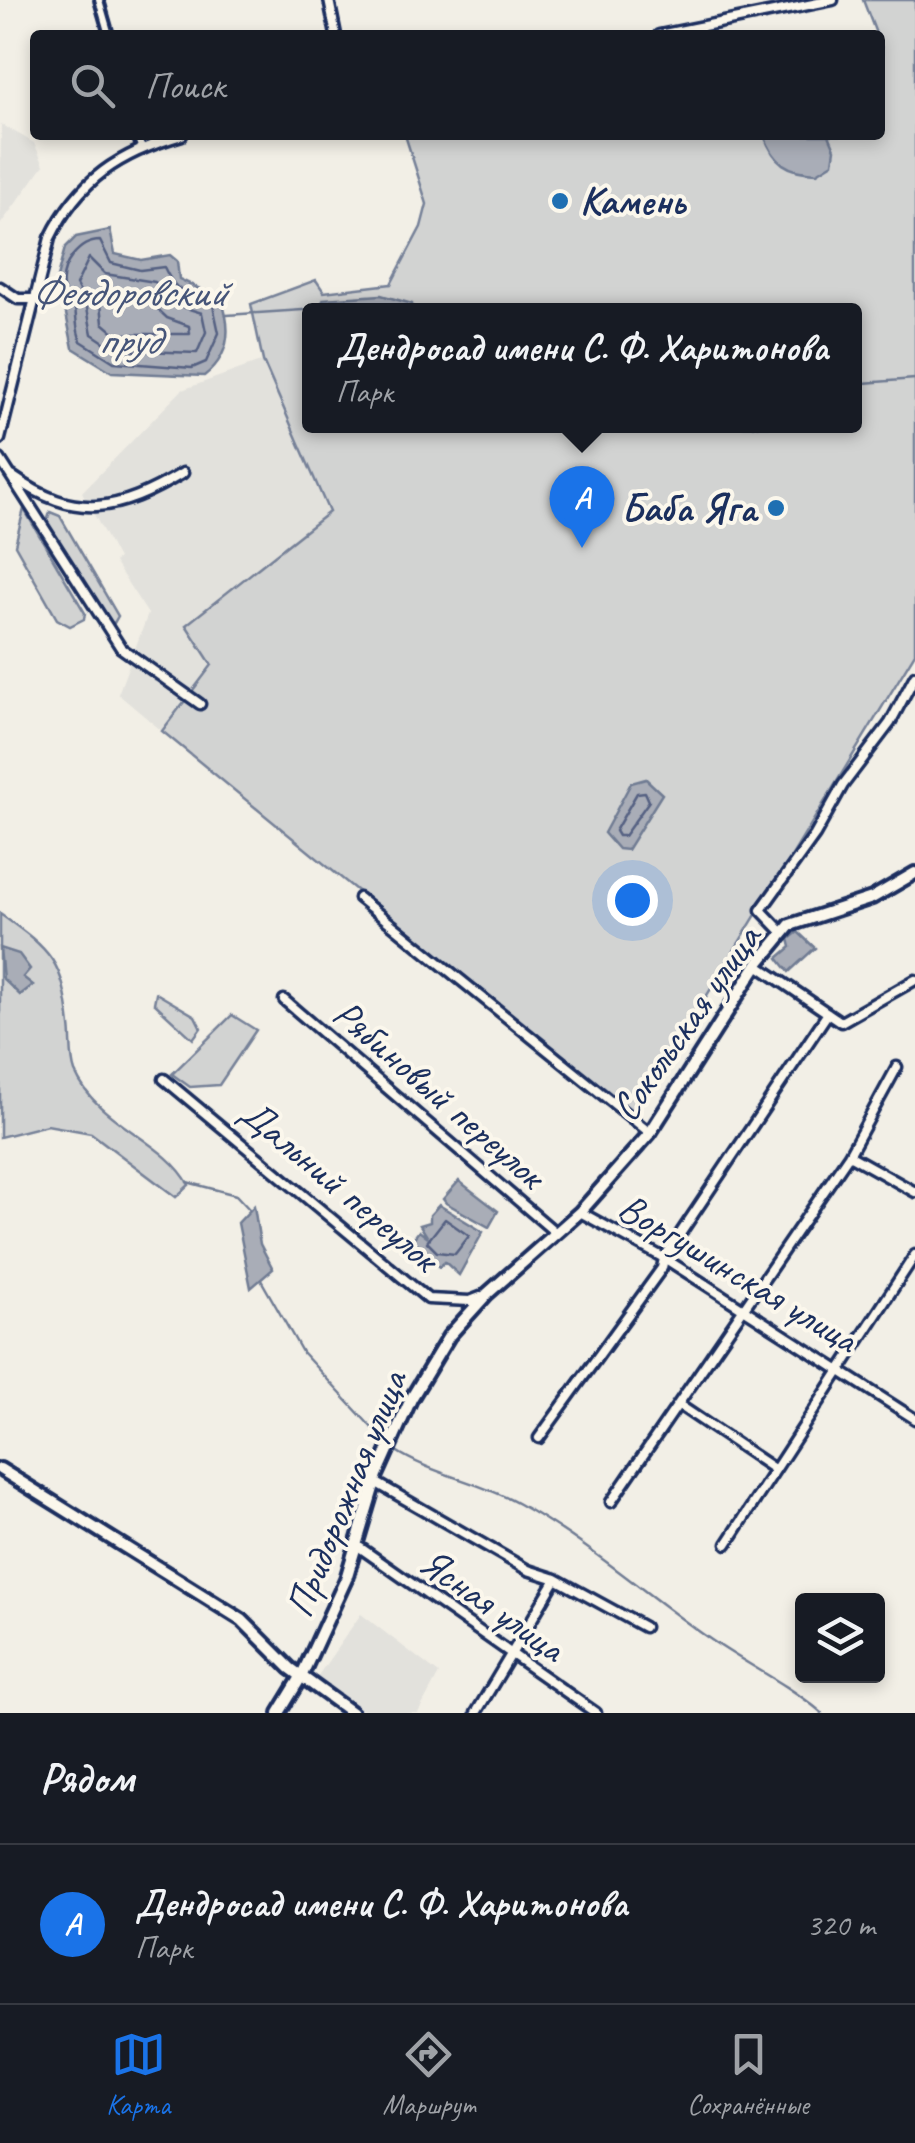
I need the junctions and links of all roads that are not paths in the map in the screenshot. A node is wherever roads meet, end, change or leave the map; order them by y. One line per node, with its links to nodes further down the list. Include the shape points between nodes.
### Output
1 (99, 0): 4 (street)
2 (329, 0): 5 (street)
3 (833, 0): 6 (street)
4 (108, 30)
5 (335, 30)
6 (684, 30)
7 (138, 140): 9 (street)
8 (164, 140): 9 (street)
9 (140, 147): 11 (street, via 97,172 74,196 50,238)
10 (0, 288): 11 (street)
11 (34, 299): 12 (street)
12 (0, 439)
13 (0, 459): 14 (street)
14 (8, 473): 15 (street, via 46,500 90,507 150,493); 17 (street, via 121,648)
15 (183, 473)
16 (915, 676): 20 (street, via 762,910)
17 (200, 704)
18 (915, 873): 20 (street, Сокольская улица)
19 (359, 898): 27 (street)
20 (784, 933): 21 (street, Сокольская улица)
21 (757, 964): 24 (street); 27 (street, Сокольская улица)
22 (915, 980): 24 (street, via 841,1022)
23 (284, 1000): 31 (street, Рябиновый переулок)
24 (828, 1013): 33 (street)
25 (897, 1068): 28 (street)
26 (164, 1078): 34 (street, Дальний переулок, via 428,1299 470,1301)
27 (650, 1133): 30 (street, Сокольская улица)
28 (849, 1154): 29 (street); 35 (street)
29 (915, 1192)
30 (580, 1212): 31 (street, Придорожная улица); 33 (street, Воргушинская улица)
31 (556, 1233): 34 (street, Придорожная улица)
32 (915, 1255): 36 (street)
33 (663, 1263): 35 (street, Воргушинская улица); 39 (street)
34 (488, 1294): 42 (street, Придорожная улица, via 449,1336 411,1399)
35 (744, 1308): 36 (street, Воргушинская улица); 37 (street)
36 (839, 1370): 38 (street, Воргушинская улица); 41 (street)
37 (679, 1404): 41 (street); 43 (street)
38 (915, 1419)
39 (539, 1438)
40 (0, 1469): 49 (street, via 242,1620)
41 (774, 1469): 45 (street)
42 (375, 1482): 44 (street, Придорожная улица); 46 (street, via 528,1570)
43 (610, 1502)
44 (356, 1544): 48 (street, Ясная улица); 49 (street, Придорожная улица)
45 (726, 1544)
46 (556, 1578): 47 (street); 48 (street)
47 (644, 1628)
48 (507, 1654): 52 (street); 53 (street, Ясная улица)
49 (301, 1677): 50 (street, Придорожная улица); 51 (street)
50 (280, 1713)
51 (352, 1713)
52 (476, 1713)
53 (596, 1713)

